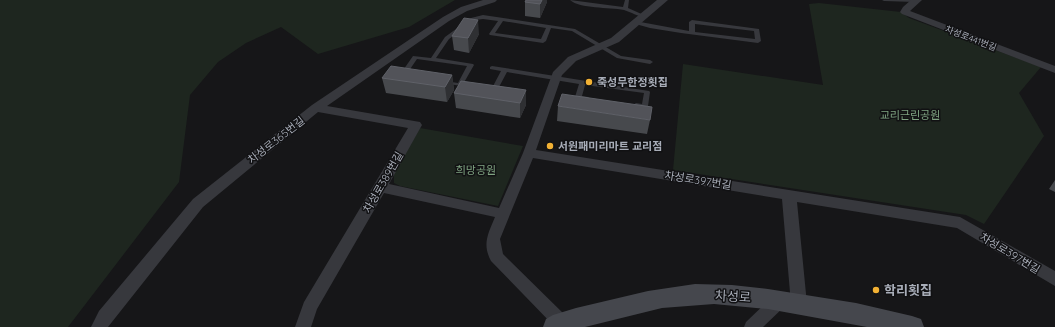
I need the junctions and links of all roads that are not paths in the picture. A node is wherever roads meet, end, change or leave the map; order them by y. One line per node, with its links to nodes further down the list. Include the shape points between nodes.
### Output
1 (492, 0): 23 (street, 차성로365번길, via 452,15)
2 (572, 0): 7 (lane, via 577,3)
3 (627, 0): 7 (lane)
4 (663, 0): 9 (street)
5 (884, 0): 6 (lane)
6 (916, 1): 17 (street, 차성로441번길, via 905,12)
7 (625, 9): 9 (lane)
8 (501, 20): 10 (lane); 10 (lane, via 492,34 543,41); 13 (lane, via 482,17 473,19 447,38)
9 (639, 20): 11 (lane); 12 (street, via 615,40)
10 (549, 26): 12 (lane, via 573,30)
11 (692, 33): 11 (lane, via 714,36 758,42 757,30 692,22)
12 (602, 47): 14 (lane, via 618,57); 18 (street, via 572,60)
13 (432, 60): 13 (lane, via 415,57 402,76 460,85 471,65)
14 (650, 62)
15 (492, 68): 16 (lane)
16 (505, 70): 18 (lane); 20 (lane, via 495,88)
17 (1055, 70)
18 (555, 78): 19 (lane); 24 (street)
19 (582, 84): 21 (lane, via 578,97); 22 (lane, via 647,92 645,106)
20 (510, 90)
21 (593, 99)
22 (630, 104)
23 (316, 108): 25 (street, 차성로389번길, via 416,125); 31 (street, 차성로365번길, via 198,203 105,316)
24 (529, 153): 26 (street, 차성로397번길); 27 (street)
25 (380, 187): 27 (street); 32 (street, 차성로389번길, via 310,307)
26 (789, 195): 28 (street, 차성로397번길, via 960,223); 29 (street)
27 (504, 214): 30 (street, via 493,239 496,257)
28 (1055, 279)
29 (790, 302): 30 (main road, 차성로, via 734,295 678,296 628,304); 33 (street); 34 (main road, 차성로)
30 (559, 325)
31 (100, 327)
32 (303, 327)
33 (752, 327)
34 (912, 327)

